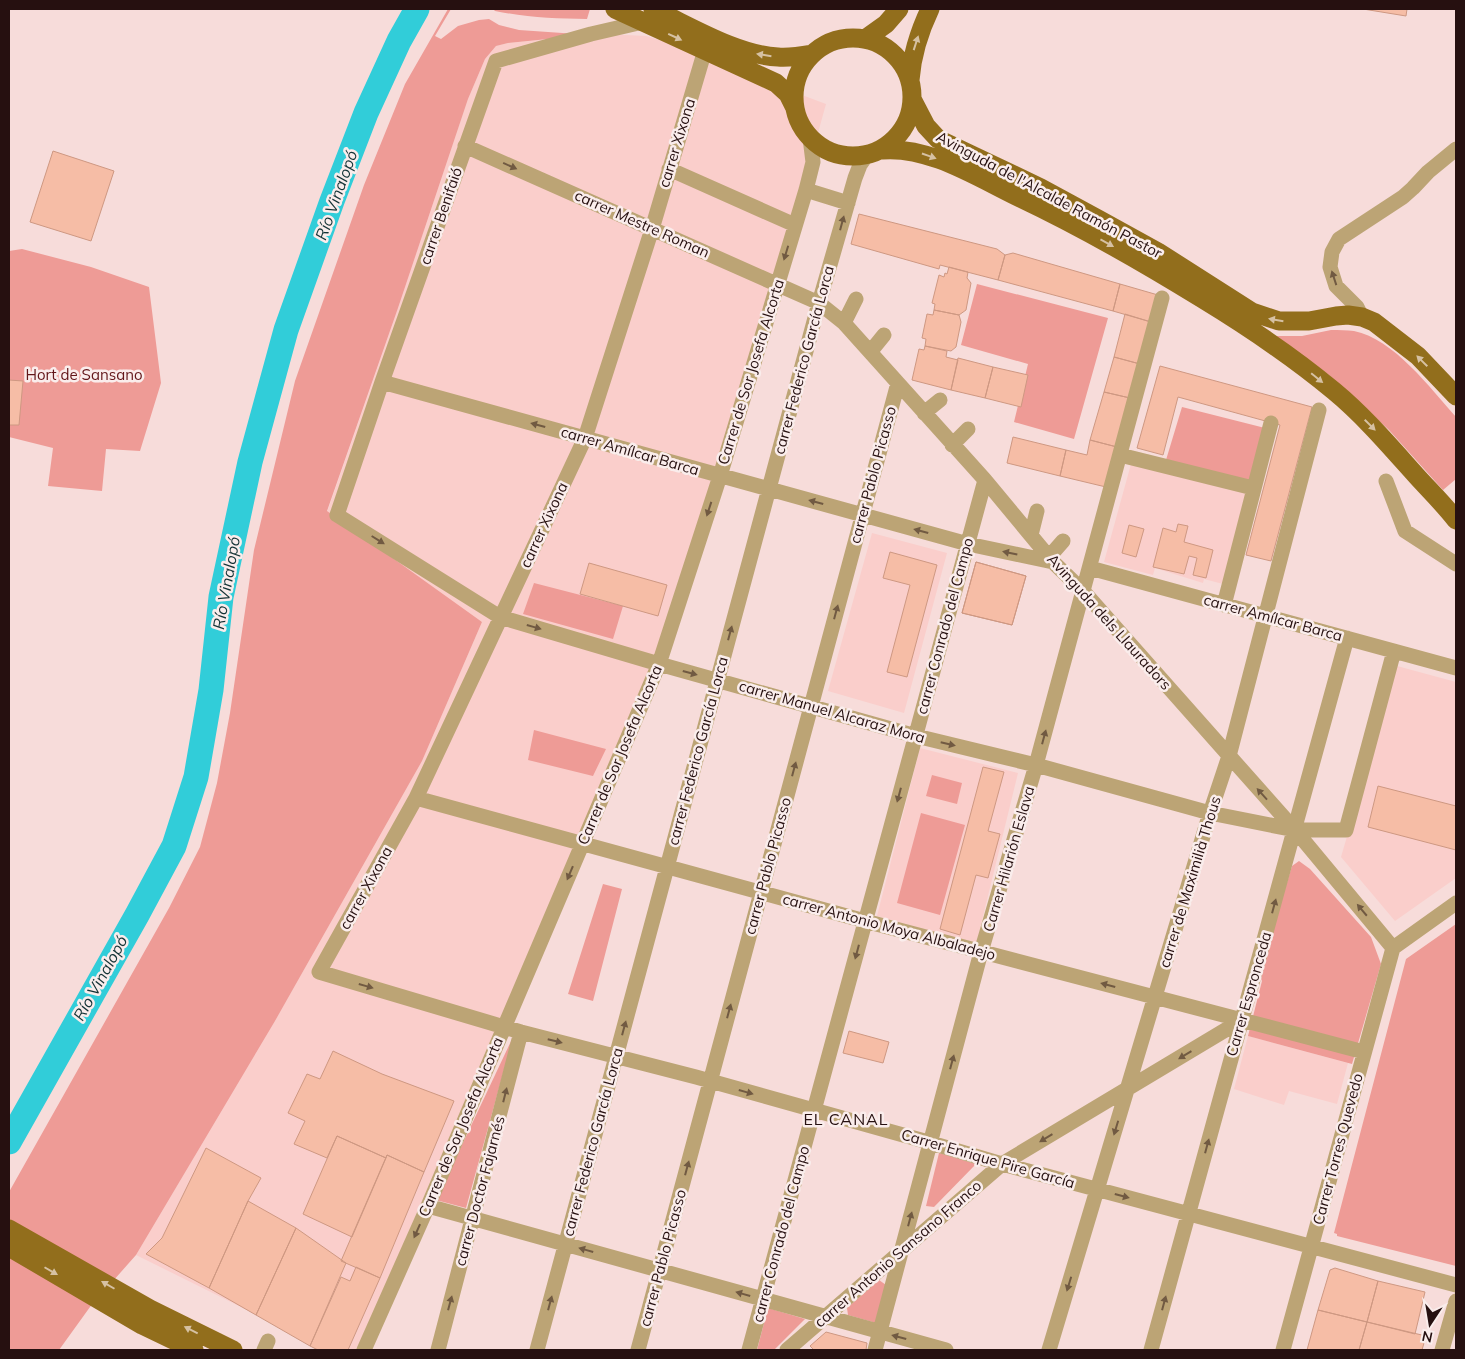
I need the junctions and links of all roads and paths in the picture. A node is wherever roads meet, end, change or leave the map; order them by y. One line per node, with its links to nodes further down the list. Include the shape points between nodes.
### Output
1 (615, 9): 4 (main road)
2 (898, 9): 5 (main road, via 886,24)
3 (930, 9): 8 (main road, one-way to 3, via 913,54)
4 (648, 15): 6 (main road, one-way to 6); 7 (main road, one-way to 4, via 792,57 756,54); 12 (street, carrer Benifaió, via 496,61)
5 (865, 39): 7 (main road, via 837,40); 8 (main road, via 893,53 904,65)
6 (705, 50): 10 (main road, via 776,84 788,94); 15 (street, carrer Xixona)
7 (812, 54): 10 (main road, via 796,78)
8 (910, 80): 9 (main road)
9 (913, 101): 14 (main road, via 903,130 894,140); 24 (main road, Avinguda de l'Alcalde Ramón Pastor, one-way to 9, via 1292,322 1252,312 1158,252 1100,220 938,139 926,126)
10 (794, 106): 11 (main road, via 797,118)
11 (810, 138): 14 (main road, via 835,154 850,156); 16 (street, Carrer de Sor Josefa Alcorta, via 813,162)
12 (465, 146): 19 (street, carrer Mestre Roman, one-way to 19); 28 (street, carrer Benifaió)
13 (1456, 149): 24 (street, one-way to 13, via 1336,286 1330,267 1332,252 1340,239 1403,198)
14 (874, 152): 17 (street, carrer Federico García Lorca, via 860,166); 47 (main road, Avinguda de l'Alcalde Ramón Pastor, one-way to 47, via 897,148 928,156 968,173 1068,221 1264,337 1316,376 1372,426)
15 (669, 169): 18 (street); 19 (street, carrer Xixona)
16 (806, 190): 17 (street); 18 (street, Carrer de Sor Josefa Alcorta)
17 (848, 203): 23 (street, carrer Federico García Lorca, one-way to 17)
18 (795, 226): 20 (street, Carrer de Sor Josefa Alcorta, one-way to 20)
19 (652, 229): 20 (street, carrer Mestre Roman); 36 (street, carrer Xixona)
20 (777, 284): 23 (street, carrer Mestre Roman); 39 (street, Carrer de Sor Josefa Alcorta)
21 (1162, 298): 38 (street, Carrer Hilarión Eslava)
22 (856, 299): 25 (street)
23 (819, 303): 25 (street, Avinguda dels Llauradors); 43 (street, carrer Federico García Lorca)
24 (1362, 316): 30 (main road, one-way to 24, via 1418,356)
25 (844, 323): 27 (street, Avinguda dels Llauradors)
26 (884, 335): 27 (street)
27 (871, 351): 29 (street, Avinguda dels Llauradors)
28 (382, 382): 36 (street, carrer Amílcar Barca, one-way to 28); 46 (street, carrer Benifaió)
29 (898, 383): 33 (street, Avinguda dels Llauradors); 45 (street, carrer Pablo Picasso)
30 (1456, 396)
31 (940, 400): 33 (street)
32 (1319, 410): 56 (street, carrer de Maximilià Thous)
33 (924, 413): 37 (street, Avinguda dels Llauradors)
34 (1272, 423): 42 (street)
35 (968, 429): 37 (street)
36 (585, 438): 39 (street, carrer Amílcar Barca); 57 (street, carrer Xixona)
37 (952, 445): 40 (street, Avinguda dels Llauradors)
38 (1120, 455): 42 (street); 53 (street, Carrer Hilarión Eslava)
39 (720, 476): 43 (street, carrer Amílcar Barca); 60 (street, Carrer de Sor Josefa Alcorta, one-way to 60)
40 (985, 480): 48 (street, Avinguda dels Llauradors); 50 (street, carrer Conrado del Campo)
41 (1386, 481): 52 (street, via 1404,531)
42 (1254, 488): 55 (street)
43 (769, 489): 45 (street, carrer Amílcar Barca, one-way to 43); 62 (street, carrer Federico García Lorca, one-way to 43)
44 (1037, 511): 48 (street)
45 (862, 514): 50 (street, carrer Amílcar Barca, one-way to 45); 63 (street, carrer Pablo Picasso, one-way to 45)
46 (337, 515): 57 (street, carrer Manuel Alcaraz Mora, one-way to 57)
47 (1456, 520)
48 (1031, 535): 51 (street, Avinguda dels Llauradors)
49 (1063, 541): 51 (street)
50 (968, 544): 51 (street, carrer Amílcar Barca, one-way to 50); 64 (street, carrer Conrado del Campo)
51 (1051, 559): 54 (street, Avinguda dels Llauradors)
52 (1456, 564)
53 (1090, 568): 54 (street, Carrer Hilarión Eslava); 55 (street, carrer Amílcar Barca)
54 (1084, 592): 65 (street, Avinguda dels Llauradors); 66 (street, Carrer Hilarión Eslava, one-way to 54)
55 (1224, 604): 56 (street, carrer Amílcar Barca)
56 (1265, 616): 58 (street, carrer Amílcar Barca); 65 (street, carrer de Maximilià Thous)
57 (500, 617): 60 (street, carrer Manuel Alcaraz Mora, one-way to 60); 67 (street, carrer Xixona)
58 (1347, 638): 59 (street, carrer Amílcar Barca); 69 (street, Carrer Espronceda)
59 (1394, 651): 61 (street, carrer Amílcar Barca); 69 (street, carrer Manuel Alcaraz Mora, via 1346,830)
60 (659, 664): 62 (street, carrer Manuel Alcaraz Mora, one-way to 62); 70 (street, Carrer de Sor Josefa Alcorta)
61 (1456, 668)
62 (718, 680): 63 (street, carrer Manuel Alcaraz Mora); 71 (street, carrer Federico García Lorca)
63 (811, 706): 64 (street, carrer Manuel Alcaraz Mora); 72 (street, carrer Pablo Picasso, one-way to 63)
64 (916, 736): 66 (street, carrer Manuel Alcaraz Mora, one-way to 66); 74 (street, carrer Conrado del Campo, one-way to 74)
65 (1229, 756): 68 (street, carrer de Maximilià Thous); 69 (street, Avinguda dels Llauradors, one-way to 65)
66 (1036, 765): 68 (street, carrer Manuel Alcaraz Mora); 76 (street, Carrer Hilarión Eslava)
67 (416, 798): 70 (street, carrer Antonio Moya Albaladejo); 77 (street, carrer Xixona)
68 (1210, 813): 69 (street, carrer Manuel Alcaraz Mora); 78 (street, carrer de Maximilià Thous)
69 (1295, 830): 75 (street, Avinguda dels Llauradors, one-way to 69); 79 (street, Carrer Espronceda, one-way to 69)
70 (582, 844): 71 (street, carrer Antonio Moya Albaladejo); 80 (street, Carrer de Sor Josefa Alcorta, one-way to 80)
71 (668, 866): 72 (street, carrer Antonio Moya Albaladejo); 83 (street, carrer Federico García Lorca, one-way to 71)
72 (761, 892): 74 (street, carrer Antonio Moya Albaladejo); 84 (street, carrer Pablo Picasso, one-way to 72)
73 (1456, 903): 75 (street)
74 (866, 921): 76 (street, carrer Antonio Moya Albaladejo); 86 (street, carrer Conrado del Campo, one-way to 86)
75 (1393, 948): 82 (street, Carrer Torres Quevedo)
76 (981, 952): 78 (street, carrer Antonio Moya Albaladejo, one-way to 76); 87 (street, Carrer Hilarión Eslava, one-way to 76)
77 (319, 972): 80 (street, Carrer Enrique Pire García, one-way to 80)
78 (1155, 998): 79 (street, carrer Antonio Moya Albaladejo); 85 (street, carrer de Maximilià Thous)
79 (1242, 1020): 82 (street, carrer Antonio Moya Albaladejo); 85 (street, carrer Antonio Sansano Franco, one-way to 85, via 1216,1043); 91 (street, Carrer Espronceda, one-way to 79)
80 (505, 1026): 81 (street, Carrer Enrique Pire García); 90 (street, Carrer de Sor Josefa Alcorta)
81 (521, 1032): 83 (street, Carrer Enrique Pire García, one-way to 83); 92 (street, carrer Doctor Fajarnés, one-way to 81)
82 (1364, 1052): 96 (street, Carrer Torres Quevedo)
83 (616, 1056): 84 (street, Carrer Enrique Pire García); 94 (street, carrer Federico García Lorca)
84 (710, 1082): 86 (street, Carrer Enrique Pire García, one-way to 86); 98 (street, carrer Pablo Picasso, one-way to 84)
85 (1128, 1089): 88 (street, carrer Antonio Sansano Franco, one-way to 88); 89 (street, carrer de Maximilià Thous, one-way to 89)
86 (814, 1111): 87 (street, Carrer Enrique Pire García); 100 (street, carrer Conrado del Campo)
87 (930, 1142): 88 (street, Carrer Enrique Pire García); 97 (street, Carrer Hilarión Eslava, one-way to 87)
88 (1002, 1164): 89 (street, Carrer Enrique Pire García); 97 (street, carrer Antonio Sansano Franco)
89 (1097, 1190): 91 (street, Carrer Enrique Pire García, one-way to 91); 115 (street, carrer de Maximilià Thous, one-way to 115)
90 (428, 1206): 92 (street); 107 (street, Carrer de Sor Josefa Alcorta, one-way to 107)
91 (1188, 1214): 96 (street, Carrer Enrique Pire García); 116 (street, Carrer Espronceda, one-way to 91)
92 (473, 1218): 94 (street); 108 (street, carrer Doctor Fajarnés, one-way to 92)
93 (9, 1229): 103 (main road, one-way to 93)
94 (566, 1244): 98 (street, one-way to 94); 109 (street, carrer Federico García Lorca, one-way to 94)
95 (9, 1247): 103 (main road, one-way to 103)
96 (1312, 1247): 99 (street, Carrer Enrique Pire García); 117 (street, Carrer Torres Quevedo)
97 (901, 1251): 102 (street, carrer Antonio Sansano Franco); 104 (street, Carrer Hilarión Eslava)
98 (660, 1270): 100 (street, one-way to 98); 110 (street, carrer Pablo Picasso)
99 (1456, 1285)
100 (763, 1299): 102 (street); 111 (street, carrer Conrado del Campo)
101 (1456, 1301): 118 (street)
102 (826, 1316): 104 (street); 112 (street, carrer Antonio Sansano Franco)
103 (146, 1317): 105 (main road); 106 (main road, one-way to 103)
104 (879, 1332): 113 (street, Carrer Hilarión Eslava); 114 (street, one-way to 104)
105 (194, 1350)
106 (233, 1350)
107 (364, 1350)
108 (438, 1350)
109 (537, 1350)
110 (638, 1350)
111 (749, 1350)
112 (787, 1350)
113 (874, 1350)
114 (946, 1350)
115 (1049, 1350)
116 (1151, 1350)
117 (1283, 1350)
118 (1442, 1350)

